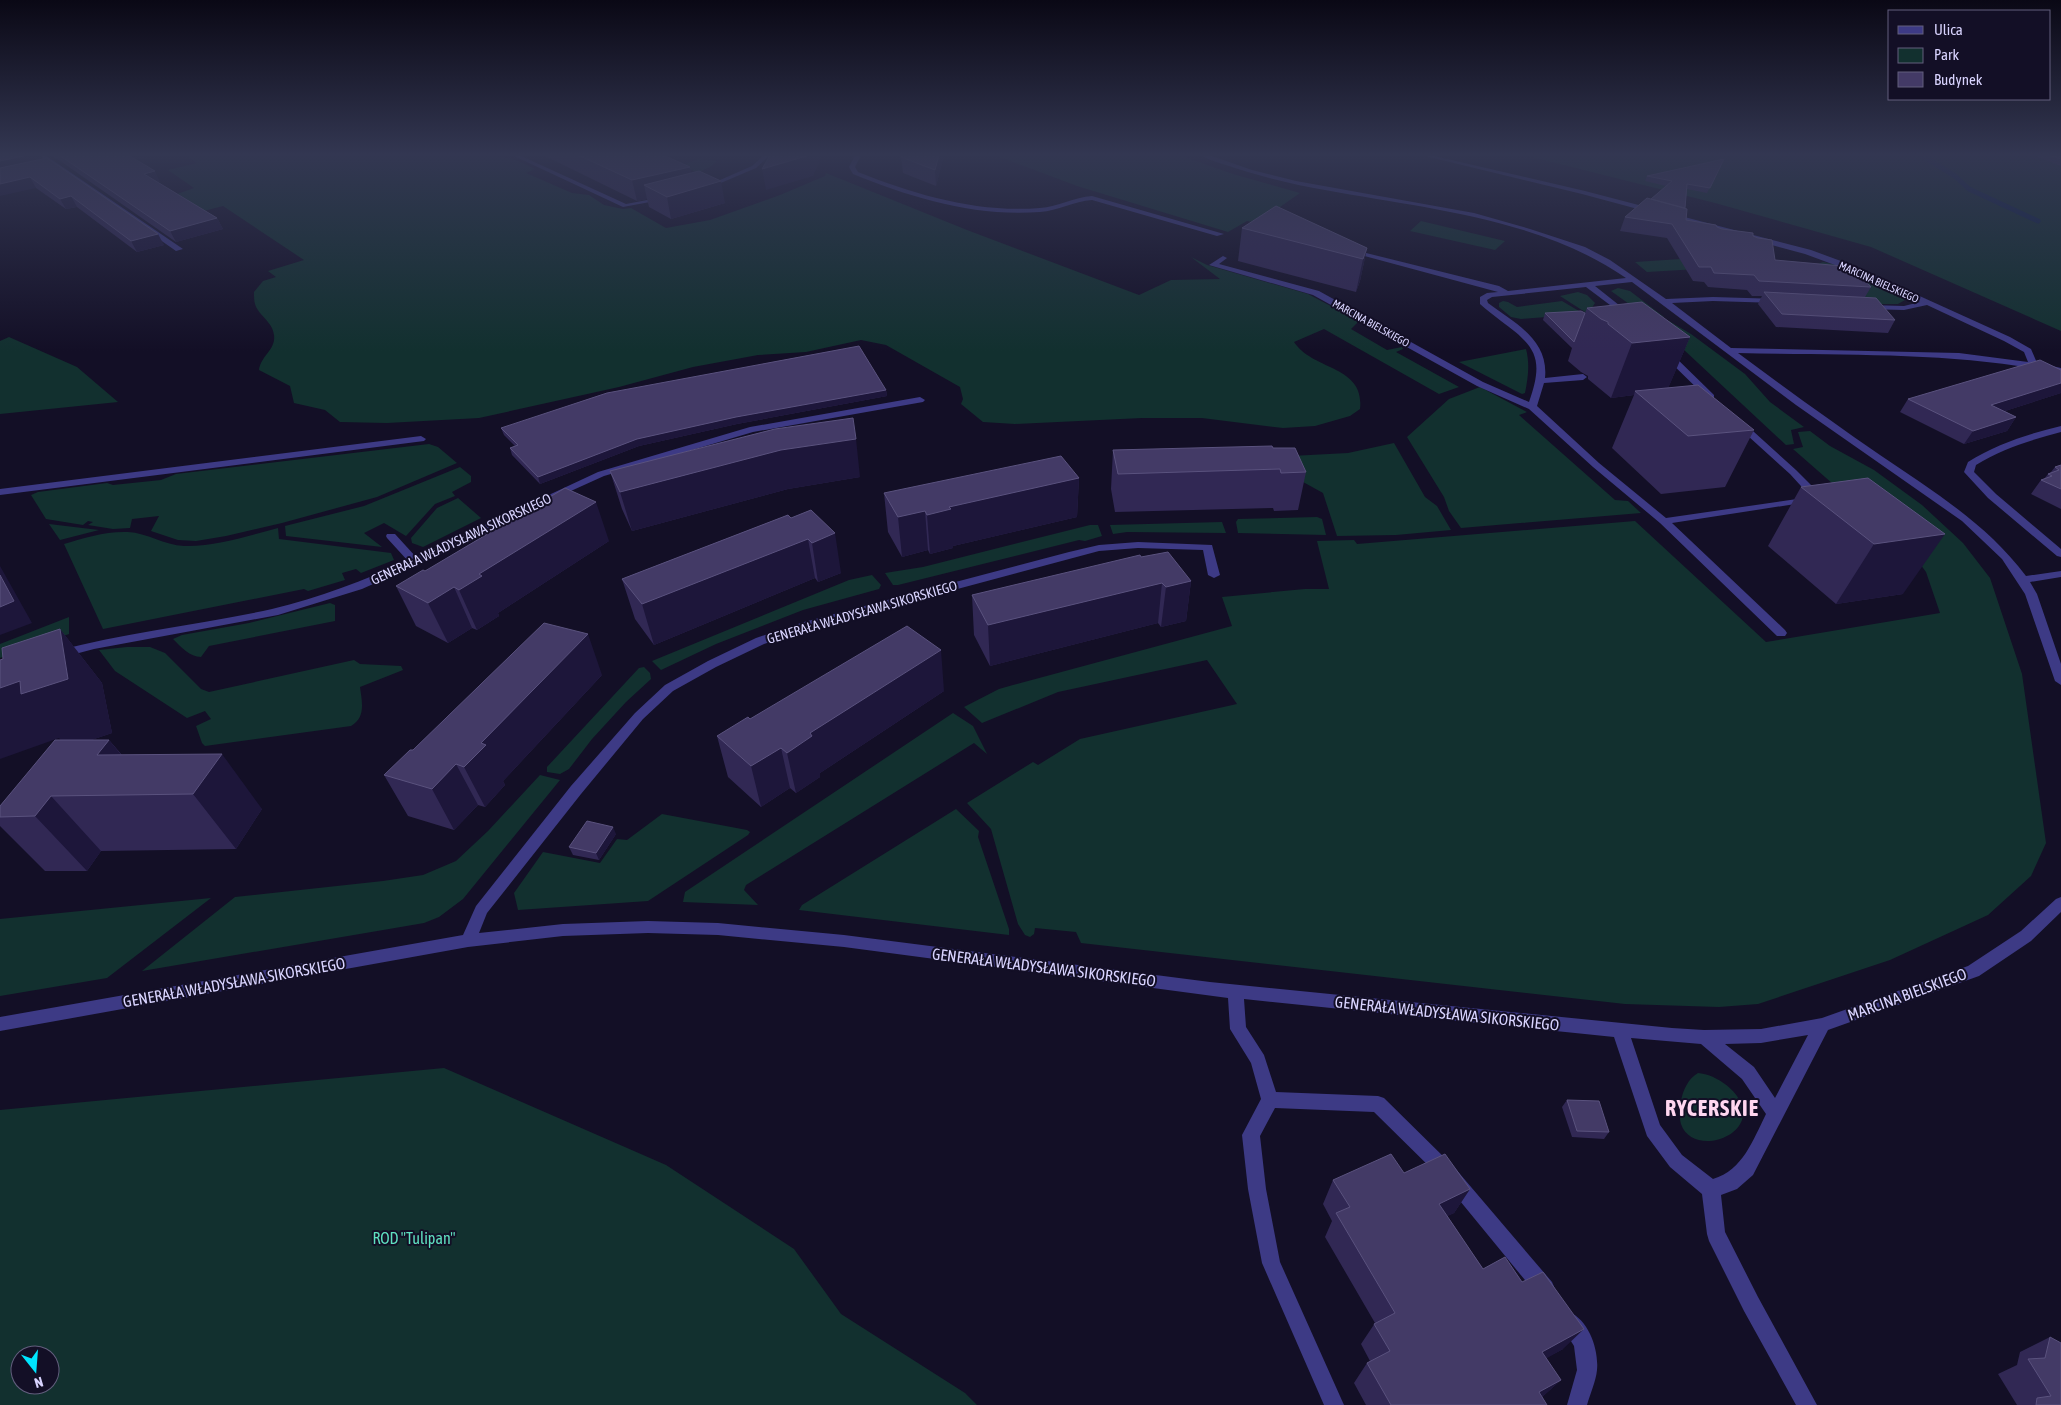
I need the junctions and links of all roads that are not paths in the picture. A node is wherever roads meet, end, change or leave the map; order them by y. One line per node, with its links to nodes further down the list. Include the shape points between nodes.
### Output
1 (138, 221): 6 (street)
2 (1172, 221): 5 (street)
3 (1492, 221): 9 (street, via 1582,249)
4 (1690, 221): 14 (street, MARCINA BIELSKIEGO, via 1808,252)
5 (1220, 234)
6 (179, 249)
7 (1344, 250): 11 (street)
8 (1223, 258): 25 (street, MARCINA BIELSKIEGO, via 1213,265 1316,293 1480,384)
9 (1632, 280): 10 (street); 12 (street)
10 (1587, 284): 11 (street); 16 (street)
11 (1506, 293): 22 (street, via 1490,295 1483,299 1484,304 1518,330 1537,350)
12 (1664, 301): 13 (street); 18 (street)
13 (1783, 301)
14 (1926, 303): 15 (street, MARCINA BIELSKIEGO, via 1904,308); 19 (street, MARCINA BIELSKIEGO, via 2028,351)
15 (1857, 306)
16 (1633, 321)
17 (1661, 348): 24 (street)
18 (1729, 350): 19 (street, via 1959,356); 36 (street, via 1799,403 1966,519 2006,557)
19 (2033, 365): 20 (street)
20 (2061, 371)
21 (1583, 377): 22 (street)
22 (1540, 381): 25 (street)
23 (920, 400): 33 (street, GENERAŁA WŁADYSŁAWA SIKORSKIEGO, via 750,430 601,474)
24 (1716, 401)
25 (1532, 407): 30 (street, MARCINA BIELSKIEGO)
26 (1730, 414): 30 (street, via 1822,501)
27 (2061, 429): 32 (street, via 1986,454 1971,464 1969,472 1992,496)
28 (421, 439): 29 (street)
29 (0, 492)
30 (1664, 521): 37 (street, MARCINA BIELSKIEGO)
31 (391, 536): 33 (street)
32 (2061, 554)
33 (415, 562): 38 (street, GENERAŁA WŁADYSŁAWA SIKORSKIEGO, via 358,587 274,612 94,645)
34 (2061, 574): 36 (street)
35 (1214, 575): 41 (street, GENERAŁA WŁADYSŁAWA SIKORSKIEGO, via 1208,546 1138,544 1099,548 808,625 760,641 712,664 669,688 639,716 481,910)
36 (2023, 580): 39 (street, via 2031,594)
37 (1781, 633)
38 (52, 656)
39 (2061, 681)
40 (2061, 903): 44 (street, MARCINA BIELSKIEGO, via 2026,936 1973,971)
41 (468, 942): 42 (street, GENERAŁA WŁADYSŁAWA SIKORSKIEGO, via 563,930 718,929 844,941); 43 (street, GENERAŁA WŁADYSŁAWA SIKORSKIEGO)
42 (1236, 992): 45 (street, GENERAŁA WŁADYSŁAWA SIKORSKIEGO); 47 (street, via 1238,1029 1258,1060)
43 (0, 1024)
44 (1822, 1025): 46 (street, MARCINA BIELSKIEGO, via 1762,1036); 48 (street)
45 (1620, 1030): 46 (street, MARCINA BIELSKIEGO); 49 (street, via 1653,1130 1676,1161)
46 (1704, 1038): 48 (street, via 1748,1073)
47 (1270, 1100): 50 (street, via 1251,1135 1271,1263); 51 (street, via 1378,1104 1448,1173 1556,1303 1584,1343 1587,1370)
48 (1776, 1114): 49 (street, via 1747,1170 1731,1183)
49 (1712, 1189): 52 (street, via 1716,1234)
50 (1334, 1405)
51 (1577, 1405)
52 (1807, 1405)

